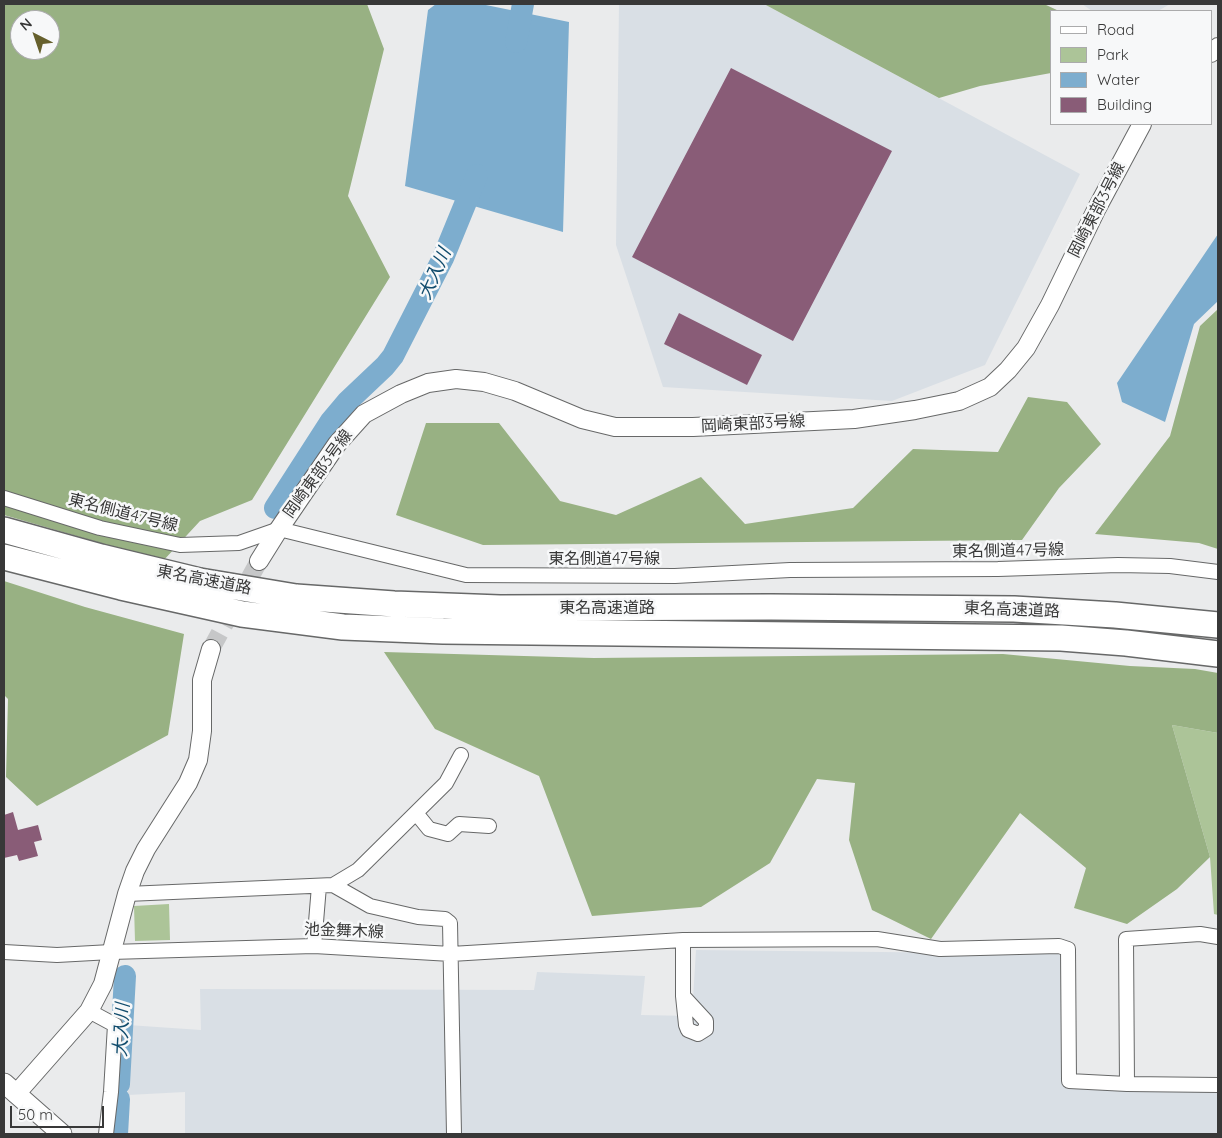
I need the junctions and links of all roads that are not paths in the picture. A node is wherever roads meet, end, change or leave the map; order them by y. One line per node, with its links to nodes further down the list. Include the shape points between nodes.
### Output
1 (1141, 125): 3 (street, 岡崎東部3号線, via 1026,348 990,387 959,401 854,419 693,427 615,427 582,420 515,391 484,382 456,379 428,383 364,414 337,444)
2 (4, 498): 3 (street, 東名側道47号線, via 100,528 180,545 239,544)
3 (279, 529): 6 (street, 岡崎東部3号線); 7 (street, 東名側道47号線, via 466,575 676,576 790,570 1118,565 1170,566)
4 (4, 530): 8 (highway, 東名高速道路, via 200,581 296,597 500,608 1014,609)
5 (4, 557): 10 (highway, 東名高速道路, via 242,614 343,627 1061,638)
6 (259, 561)
7 (1218, 572)
8 (1218, 626)
9 (211, 649): 16 (street, via 202,680 202,731 198,760 188,783 146,850)
10 (1218, 654)
11 (461, 755): 12 (street, via 446,783)
12 (416, 813): 13 (street, via 429,829 448,834 459,824); 14 (street, via 358,870)
13 (489, 826)
14 (333, 885): 15 (street); 22 (street, via 370,906 418,917 445,918 450,923)
15 (319, 886): 16 (street); 19 (street)
16 (127, 894): 21 (street)
17 (1218, 937): 25 (street, via 1200,934 1126,939)
18 (683, 940): 22 (street, 池金舞木線); 23 (street); 25 (street, 池金舞木線, via 877,939 940,948 1059,946 1068,949 1069,1081)
19 (314, 946): 21 (street, 池金舞木線); 22 (street, 池金舞木線)
20 (4, 952): 21 (street, 池金舞木線, via 57,955)
21 (111, 952): 24 (street, via 103,984)
22 (451, 954): 30 (street)
23 (683, 996)
24 (89, 1011): 27 (street); 29 (street, via 115,1025)
25 (1127, 1084): 26 (street)
26 (1218, 1085)
27 (10, 1089): 28 (main road)
28 (62, 1134)
29 (106, 1134)
30 (454, 1134)

